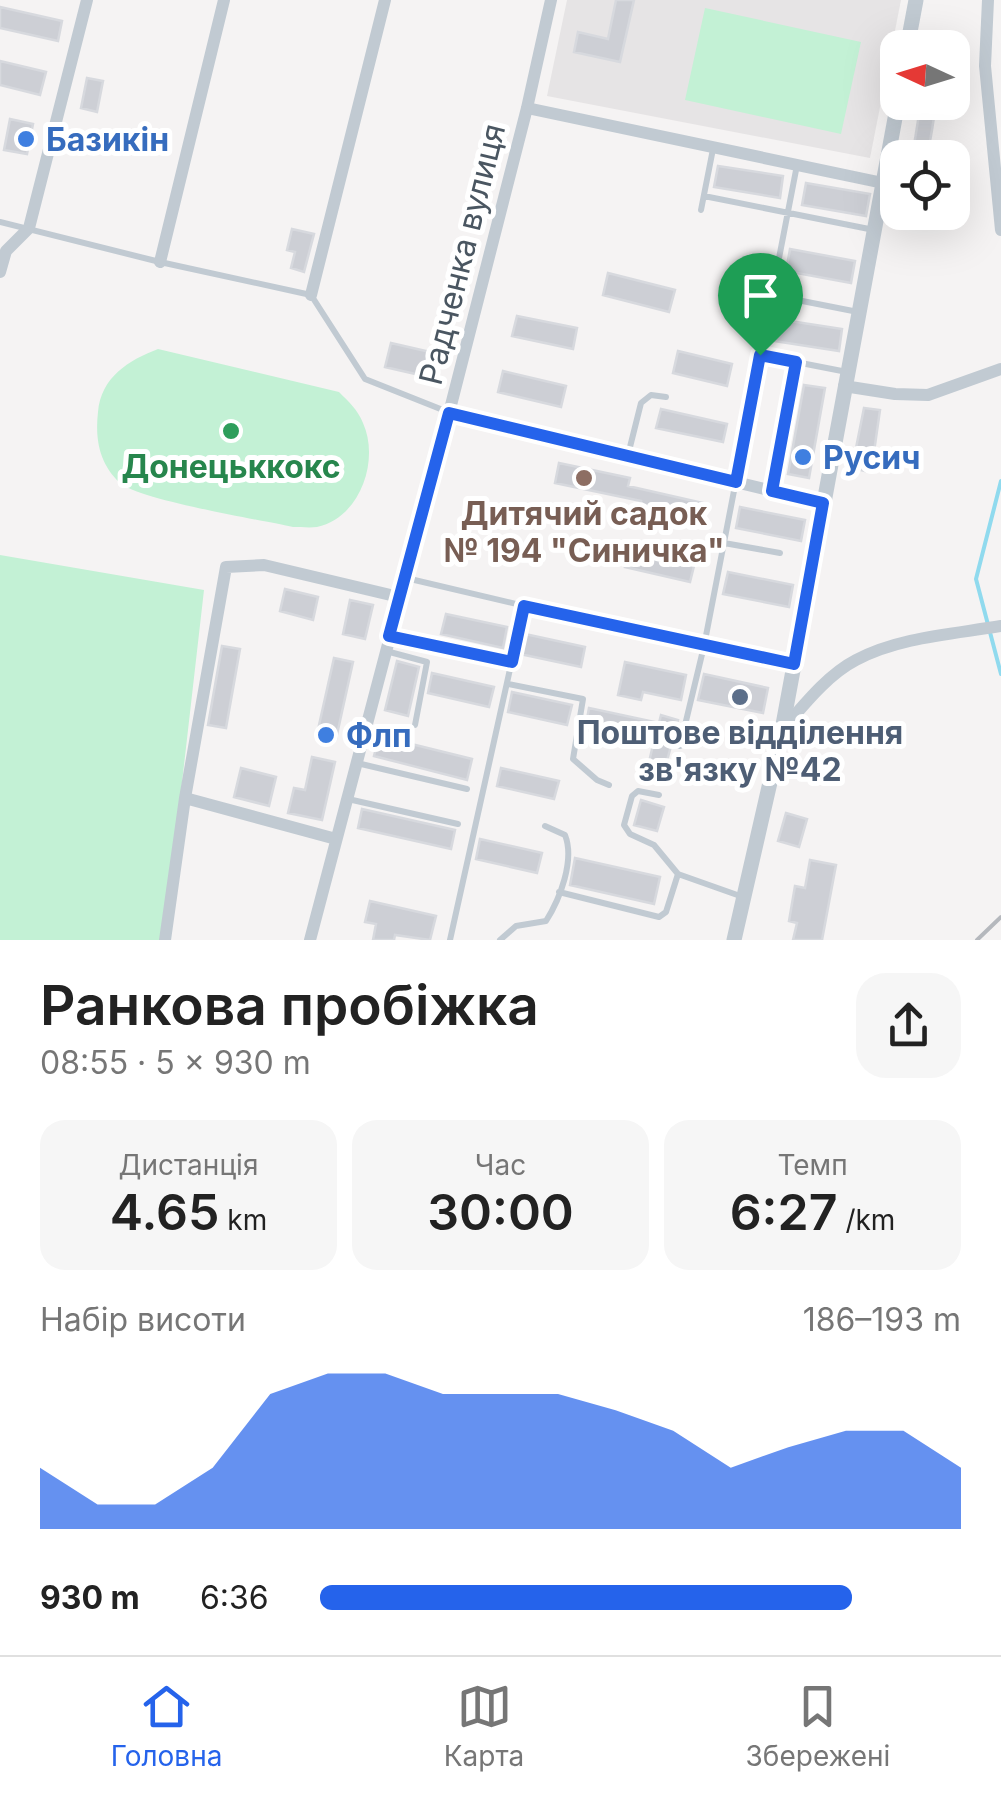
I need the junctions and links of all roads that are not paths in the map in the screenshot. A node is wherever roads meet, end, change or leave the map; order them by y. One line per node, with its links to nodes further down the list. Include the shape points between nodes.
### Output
1 (87, 0): 17 (street)
2 (224, 0): 20 (street)
3 (385, 0): 22 (street)
4 (550, 0): 8 (street, Радченка вулиця)
5 (916, 0): 7 (street)
6 (988, 0): 19 (street, via 985,66)
7 (911, 30)
8 (527, 108): 9 (street); 30 (street, Радченка вулиця)
9 (714, 148): 10 (street); 12 (lane)
10 (796, 165): 11 (street); 15 (lane)
11 (880, 182)
12 (704, 196): 14 (lane); 15 (lane)
13 (880, 199): 18 (street)
14 (701, 210)
15 (788, 212): 18 (lane); 23 (lane)
16 (0, 222): 17 (lane)
17 (29, 228): 20 (lane); 21 (street, via 6,251)
18 (874, 230): 24 (street)
19 (1001, 230)
20 (160, 262): 22 (lane)
21 (0, 272)
22 (311, 295): 30 (lane, via 366,379)
23 (772, 295): 24 (lane); 25 (lane)
24 (858, 312): 28 (street)
25 (760, 355): 26 (lane); 32 (lane)
26 (796, 362): 28 (lane); 33 (lane)
27 (1001, 369): 28 (street, via 928,395 895,394)
28 (846, 379): 34 (street)
29 (666, 396): 31 (lane, via 642,403)
30 (449, 413): 31 (street); 37 (street, Радченка вулиця)
31 (628, 456): 32 (street)
32 (736, 482): 33 (street); 35 (lane)
33 (772, 491): 34 (street)
34 (823, 503): 45 (street)
35 (724, 542): 36 (lane); 42 (lane)
36 (780, 553)
37 (405, 577): 38 (street, Радченка вулиця); 39 (lane)
38 (399, 596): 41 (street, Радченка вулиця); 54 (street, via 264,565 226,567)
39 (524, 606): 42 (lane); 44 (lane)
40 (1001, 626): 48 (street, via 901,644 853,662)
41 (389, 636): 43 (street, Радченка вулиця); 44 (lane)
42 (704, 646): 45 (lane); 49 (lane)
43 (385, 651): 47 (lane, via 427,662); 50 (street, Радченка вулиця)
44 (512, 662): 46 (lane)
45 (794, 664): 48 (street)
46 (508, 684): 51 (lane, via 582,699 573,759); 64 (lane)
47 (415, 725)
48 (782, 730): 61 (street)
49 (680, 746)
50 (356, 762): 52 (lane); 55 (street, Радченка вулиця)
51 (609, 785)
52 (467, 789)
53 (659, 795): 59 (lane, via 632,796 624,825 654,845)
54 (185, 798): 58 (street); 62 (street)
55 (346, 799): 56 (lane); 58 (street, Радченка вулиця)
56 (458, 824)
57 (546, 826): 60 (lane, via 566,835 570,848)
58 (336, 839): 63 (street, Радченка вулиця)
59 (678, 874): 60 (lane, via 659,916); 61 (lane)
60 (559, 892): 65 (lane, via 546,920 516,926)
61 (744, 898): 66 (street)
62 (165, 940)
63 (310, 940)
64 (450, 940)
65 (500, 940)
66 (734, 940)

